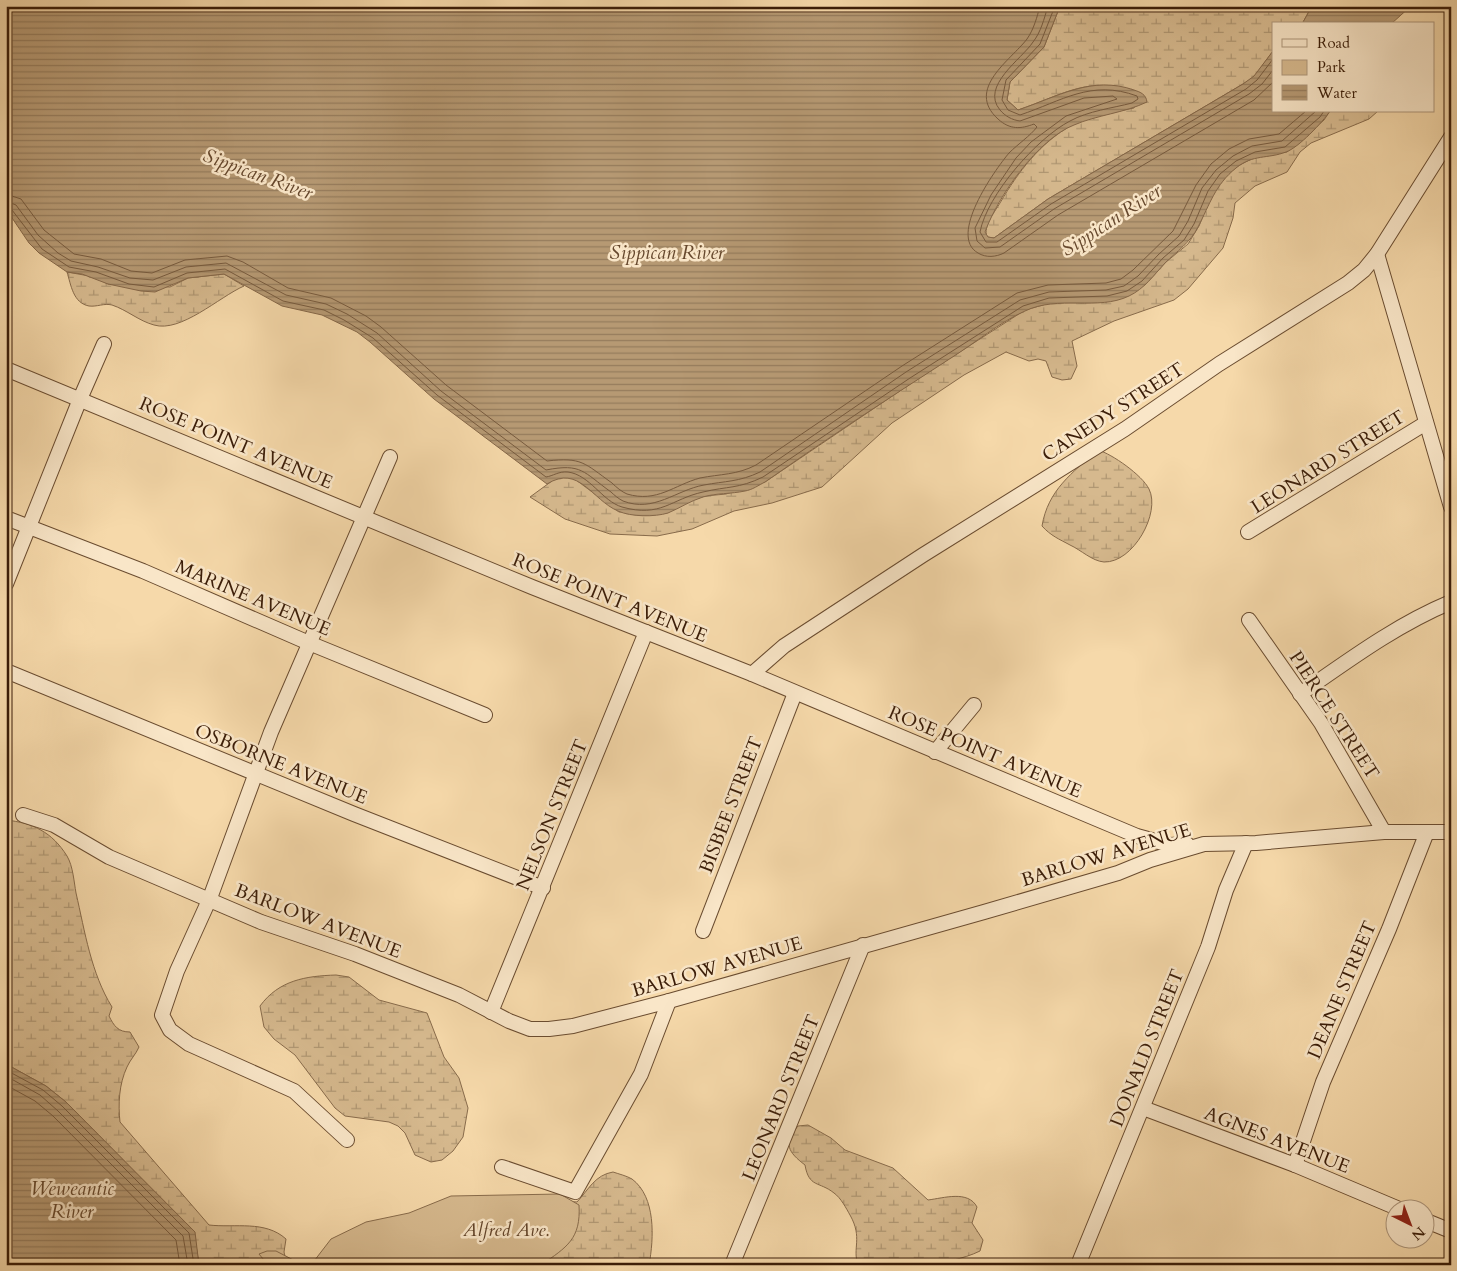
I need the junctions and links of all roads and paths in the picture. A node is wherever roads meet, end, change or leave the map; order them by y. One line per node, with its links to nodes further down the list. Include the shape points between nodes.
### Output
1 (1451, 138): 2 (street, CANEDY STREET)
2 (1377, 254): 6 (street); 19 (street, CANEDY STREET, via 1348,283 784,646)
3 (104, 344): 5 (street)
4 (6, 369): 5 (street, ROSE POINT AVENUE)
5 (80, 399): 9 (street, ROSE POINT AVENUE); 11 (street)
6 (1426, 423): 8 (street); 12 (street, LEONARD STREET)
7 (390, 457): 9 (street)
8 (1451, 507)
9 (363, 517): 16 (street, ROSE POINT AVENUE); 17 (street)
10 (6, 518): 11 (street, MARINE AVENUE)
11 (30, 528): 13 (street); 17 (street, MARINE AVENUE, via 143,571)
12 (1248, 532)
13 (6, 584)
14 (1451, 602): 21 (street, via 1374,642)
15 (1249, 620): 21 (street, PIERCE STREET)
16 (646, 632): 19 (street, ROSE POINT AVENUE); 32 (street, NELSON STREET)
17 (309, 643): 23 (street, MARINE AVENUE); 25 (street)
18 (6, 671): 25 (street, OSBORNE AVENUE)
19 (752, 674): 20 (street, ROSE POINT AVENUE)
20 (795, 693): 24 (street, ROSE POINT AVENUE); 34 (street, BISBEE STREET)
21 (1300, 694): 27 (street, PIERCE STREET, via 1321,723)
22 (974, 705): 24 (street)
23 (485, 714)
24 (935, 752): 31 (street, ROSE POINT AVENUE, via 1137,836 1170,845)
25 (255, 774): 32 (street, OSBORNE AVENUE); 33 (street)
26 (23, 815): 33 (street, BARLOW AVENUE, via 54,825 109,857)
27 (1384, 832): 28 (street, BARLOW AVENUE); 30 (street, BARLOW AVENUE)
28 (1427, 832): 29 (street, BARLOW AVENUE); 40 (street, DEANE STREET, via 1323,1082)
29 (1451, 832)
30 (1246, 843): 31 (street, BARLOW AVENUE); 38 (street, DONALD STREET, via 1226,890 1208,947)
31 (1204, 844): 35 (street, BARLOW AVENUE, via 1118,873)
32 (543, 888): 37 (street, NELSON STREET)
33 (210, 898): 37 (street, BARLOW AVENUE, via 261,922 355,954 450,992); 39 (street, via 177,971 162,1015 170,1030 189,1044 294,1091)
34 (703, 931)
35 (863, 945): 36 (street, BARLOW AVENUE); 45 (street, LEONARD STREET)
36 (669, 1001): 37 (street, BARLOW AVENUE, via 573,1026 549,1029 530,1029); 41 (street, via 641,1074 575,1192)
37 (491, 1012)
38 (1142, 1108): 40 (street, AGNES AVENUE); 46 (street, DONALD STREET)
39 (347, 1140)
40 (1295, 1165): 42 (street, AGNES AVENUE)
41 (502, 1167)
42 (1384, 1203)
43 (1434, 1224): 44 (street)
44 (1451, 1231)
45 (733, 1265)
46 (1078, 1265)

